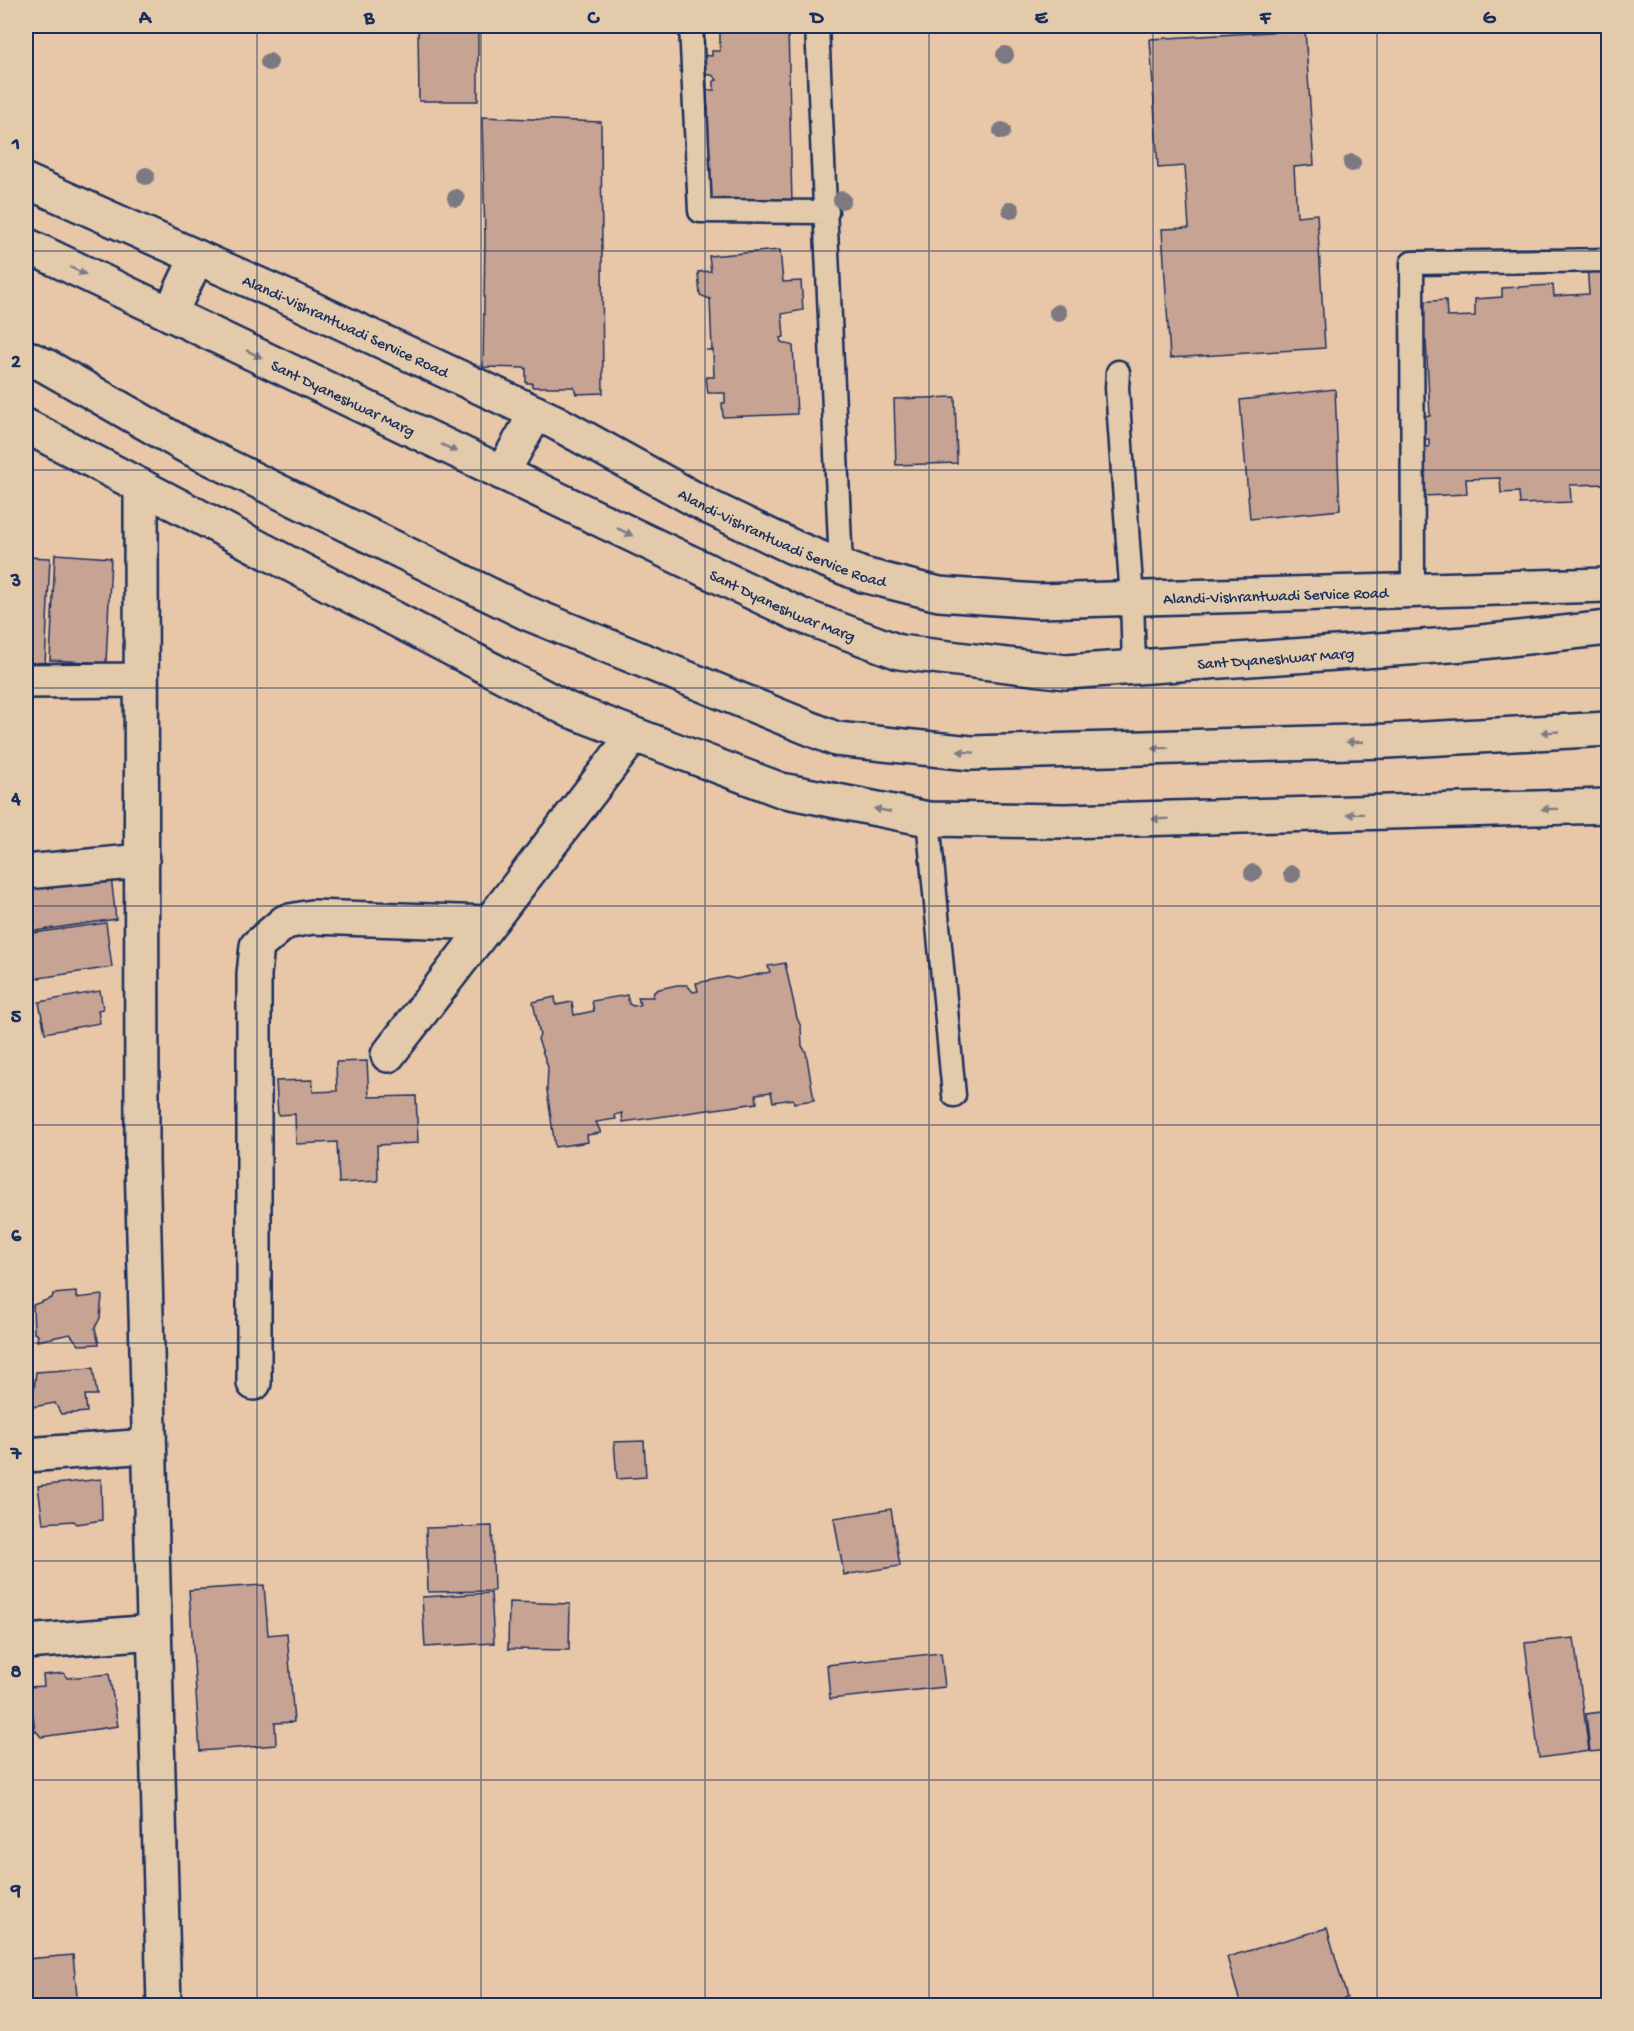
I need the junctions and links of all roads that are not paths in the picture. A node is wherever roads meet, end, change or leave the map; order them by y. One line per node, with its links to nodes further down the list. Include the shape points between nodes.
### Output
1 (691, 26): 4 (lane, via 700,211)
2 (817, 26): 4 (lane)
3 (26, 181): 6 (street, Alandi-Vishrantwadi Service Road)
4 (827, 212): 15 (lane)
5 (26, 245): 8 (street, Sant Dyaneshwar Marg, one-way to 8)
6 (197, 257): 8 (street); 11 (street, Alandi-Vishrantwadi Service Road)
7 (1608, 260): 17 (lane, via 1412,263)
8 (170, 314): 13 (street, Sant Dyaneshwar Marg, one-way to 13)
9 (26, 357): 23 (street, one-way to 9, via 1375,741 971,753 836,739 527,613 186,446)
10 (1118, 372): 18 (lane)
11 (536, 413): 13 (street); 15 (street, Alandi-Vishrantwadi Service Road, via 709,507 793,548)
12 (26, 426): 14 (street)
13 (502, 473): 20 (street, Sant Dyaneshwar Marg, one-way to 20, via 800,615 899,652 1066,672)
14 (141, 486): 21 (street); 24 (street, via 569,710)
15 (841, 566): 18 (street, Alandi-Vishrantwadi Service Road, via 939,594 1038,601)
16 (1608, 585): 17 (street, Alandi-Vishrantwadi Service Road)
17 (1413, 590): 18 (street, Alandi-Vishrantwadi Service Road)
18 (1132, 599): 20 (lane)
19 (1608, 628): 20 (street, Sant Dyaneshwar Marg, via 1464,644)
20 (1134, 666)
21 (141, 680): 22 (street); 27 (street)
22 (26, 681)
23 (1608, 729)
24 (634, 735): 26 (street, one-way to 24, via 781,790); 29 (street)
25 (1608, 806): 26 (street, one-way to 26, via 1065,821)
26 (928, 819): 31 (lane)
27 (142, 861): 28 (street); 33 (street)
28 (26, 872)
29 (489, 923): 30 (street); 32 (street, via 312,917 285,922 257,946)
30 (388, 1055)
31 (954, 1095)
32 (254, 1383)
33 (148, 1446): 34 (street); 35 (street)
34 (26, 1455)
35 (154, 1632): 36 (street); 37 (street)
36 (26, 1642)
37 (164, 2006)

